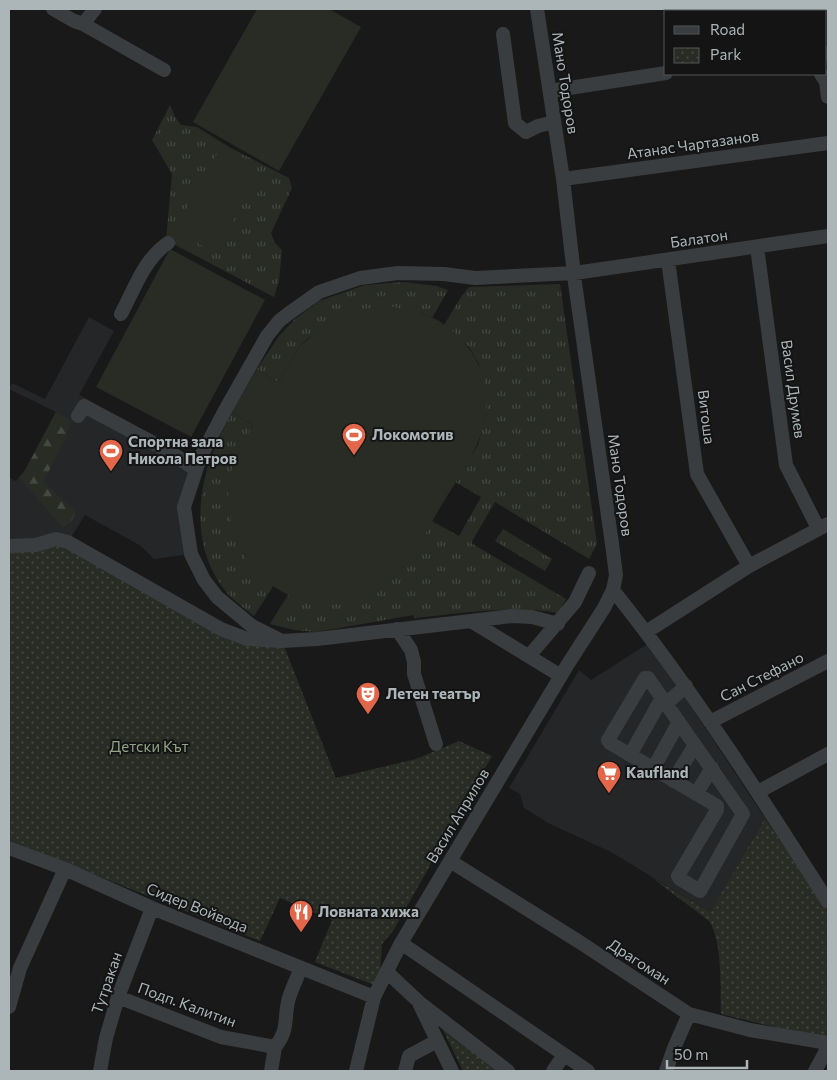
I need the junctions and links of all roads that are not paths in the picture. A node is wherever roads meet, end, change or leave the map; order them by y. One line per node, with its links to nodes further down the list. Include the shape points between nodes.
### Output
1 (53, 9): 4 (street)
2 (95, 9): 4 (street)
3 (537, 9): 9 (street, Мано Тодоров)
4 (83, 24): 6 (street)
5 (503, 34): 11 (street, via 515,123 526,132)
6 (164, 70)
7 (664, 73): 9 (street)
8 (824, 77): 10 (street)
9 (550, 91): 11 (street, Мано Тодоров)
10 (828, 97)
11 (554, 122): 13 (street, Мано Тодоров)
12 (828, 143): 13 (street, Атанас Чартазанов)
13 (563, 180): 18 (street, Мано Тодоров)
14 (828, 236): 16 (street, Балатон)
15 (168, 243): 19 (street, via 146,264)
16 (757, 247): 17 (street, Балатон); 22 (street, Васил Друмев, via 786,465)
17 (668, 260): 18 (street, Балатон); 24 (street, Витоша, via 697,474)
18 (575, 273): 21 (street, Балатон, via 475,278 398,273 352,280 319,292 279,321 267,336); 26 (street, Мано Тодоров, via 616,575)
19 (121, 314)
20 (78, 416): 21 (street, via 84,406 172,453)
21 (196, 470): 31 (street, Балатон, via 184,507 191,554 204,580 217,597 252,626)
22 (823, 526): 24 (street)
23 (9, 546): 31 (street, via 36,545 56,539 68,542 221,629 247,640)
24 (749, 566): 30 (street)
25 (589, 573): 28 (street, via 575,602)
26 (614, 590): 30 (street); 34 (street, Васил Априлов)
27 (471, 621): 28 (street, via 512,616); 29 (street); 32 (street)
28 (558, 624): 32 (street)
29 (396, 629): 31 (street); 39 (street, via 412,650 414,674)
30 (646, 632): 35 (street)
31 (282, 641)
32 (529, 656): 34 (street)
33 (828, 661): 38 (street, Сан Стефано)
34 (561, 676): 49 (street, Васил Априлов)
35 (686, 686): 36 (street); 38 (street)
36 (664, 701): 37 (street); 42 (street); 42 (street, via 648,678 643,679 608,740)
37 (679, 722): 40 (street); 44 (street)
38 (710, 722): 46 (street)
39 (436, 744)
40 (695, 745): 43 (street); 45 (street)
41 (828, 754): 46 (street)
42 (630, 755): 44 (street)
43 (712, 768): 47 (street); 47 (street, via 743,817 700,891 678,878 718,808)
44 (653, 769): 45 (street)
45 (673, 781): 47 (street)
46 (758, 792): 51 (street)
47 (696, 794)
48 (9, 848): 50 (street, Сидер Войвода)
49 (450, 862): 53 (street, Васил Априлов); 60 (street, Драгоман)
50 (65, 869): 52 (street, Сидер Войвода); 59 (street, via 20,968)
51 (828, 902)
52 (152, 908): 54 (street, Сидер Войвода); 56 (street, Тутракан)
53 (401, 943): 55 (street, Васил Априлов); 64 (street)
54 (300, 968): 57 (street, Сидер Войвода); 63 (street, via 285,1014 286,1028)
55 (387, 972): 57 (street, Васил Априлов); 58 (street)
56 (118, 997): 63 (street, Подп. Калитин, via 221,1037); 65 (street, Тутракан)
57 (374, 997): 67 (street, Васил Априлов)
58 (418, 1001): 61 (street); 70 (street)
59 (9, 1006)
60 (689, 1014): 62 (street, Драгоман); 73 (street)
61 (437, 1040): 68 (street, via 409,1056); 69 (street)
62 (828, 1045): 74 (street)
63 (275, 1046): 66 (street)
64 (564, 1055): 71 (street); 72 (street)
65 (100, 1071)
66 (271, 1071)
67 (356, 1071)
68 (405, 1071)
69 (452, 1071)
70 (508, 1071)
71 (552, 1071)
72 (588, 1071)
73 (666, 1071)
74 (815, 1071)

